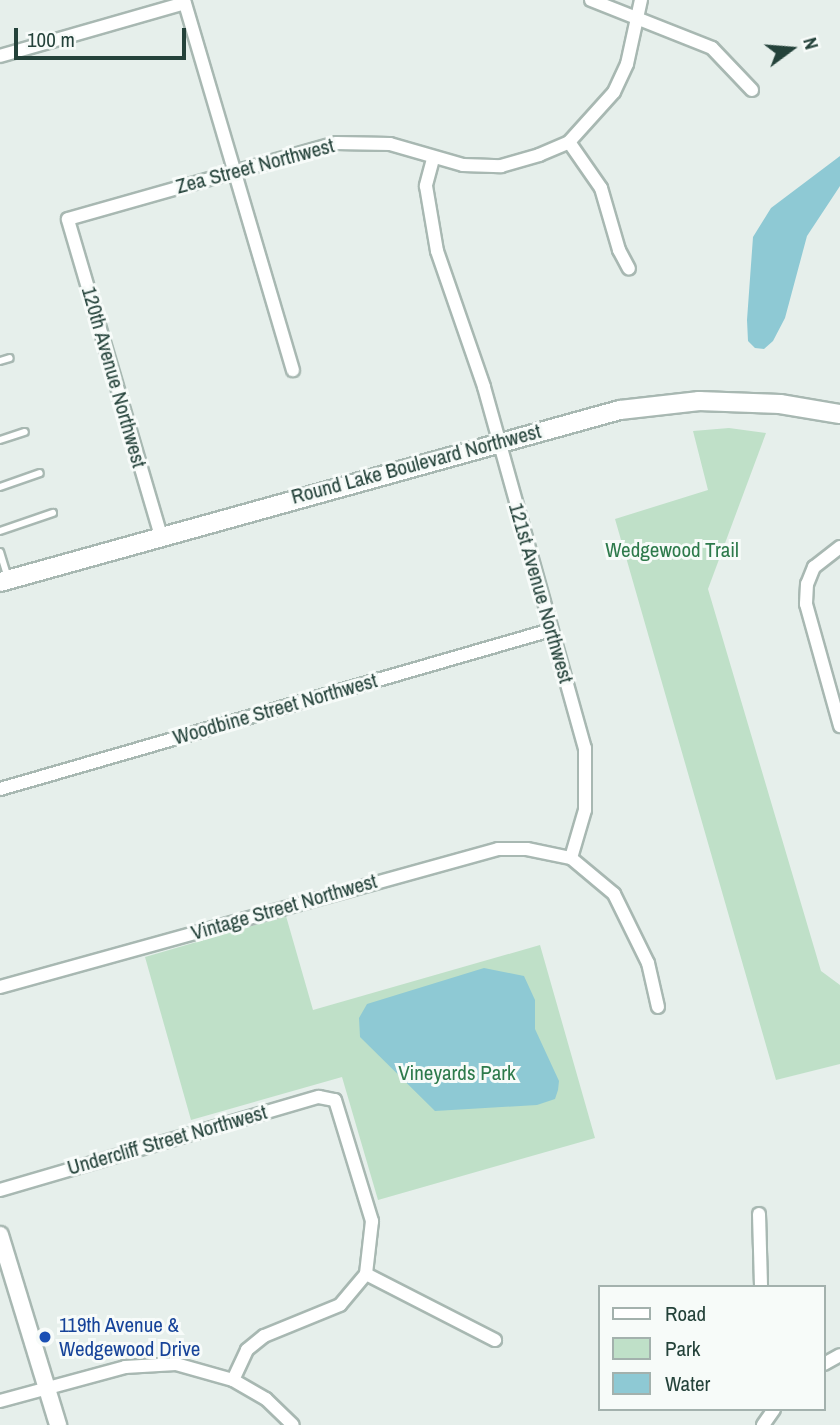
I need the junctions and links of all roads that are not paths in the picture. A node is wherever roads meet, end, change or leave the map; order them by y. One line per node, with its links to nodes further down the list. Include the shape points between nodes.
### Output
1 (591, 0): 4 (street)
2 (641, 0): 4 (street, Zea Street Northwest)
3 (184, 1): 5 (street); 9 (street)
4 (638, 17): 6 (street, via 712,47); 7 (street, Zea Street Northwest, via 614,92)
5 (0, 56)
6 (752, 90)
7 (569, 142): 8 (street, Zea Street Northwest, via 501,166); 11 (street, via 601,188)
8 (433, 159): 9 (street, Zea Street Northwest, via 365,141 336,143); 18 (street, 121st Avenue Northwest, via 426,186 427,208 444,278)
9 (234, 170): 10 (street, Zea Street Northwest); 14 (street)
10 (68, 219): 23 (street, 120th Avenue Northwest)
11 (629, 269)
12 (10, 358): 13 (lane)
13 (0, 361)
14 (293, 370)
15 (840, 414): 18 (main road, Round Lake Boulevard Northwest, via 780,404 660,404 596,415)
16 (25, 432): 17 (lane)
17 (0, 440)
18 (499, 441): 23 (main road, Round Lake Boulevard Northwest); 27 (street, 121st Avenue Northwest)
19 (40, 474): 20 (lane)
20 (0, 487)
21 (52, 513): 22 (lane)
22 (0, 531)
23 (161, 536): 26 (main road, Round Lake Boulevard Northwest)
24 (840, 547): 28 (street, via 814,567 806,604)
25 (0, 552): 26 (lane)
26 (4, 581)
27 (551, 630): 29 (street, Woodbine Street Northwest); 30 (street, 121st Avenue Northwest, via 586,748 585,810)
28 (840, 726)
29 (0, 789)
30 (571, 858): 31 (street, Vintage Street Northwest, via 498,849); 32 (street, via 614,894 648,963)
31 (0, 987)
32 (658, 1007)
33 (0, 1190): 36 (street, Undercliff Street Northwest, via 306,1100 335,1100 372,1221)
34 (759, 1213): 37 (street)
35 (0, 1235): 40 (street)
36 (366, 1274): 38 (street); 39 (street, via 332,1310 264,1336 247,1350)
37 (761, 1285)
38 (495, 1340)
39 (233, 1380): 40 (street, via 195,1367 153,1363); 43 (street, via 266,1399)
40 (48, 1388): 41 (street); 42 (street)
41 (0, 1401)
42 (58, 1425)
43 (293, 1425)

